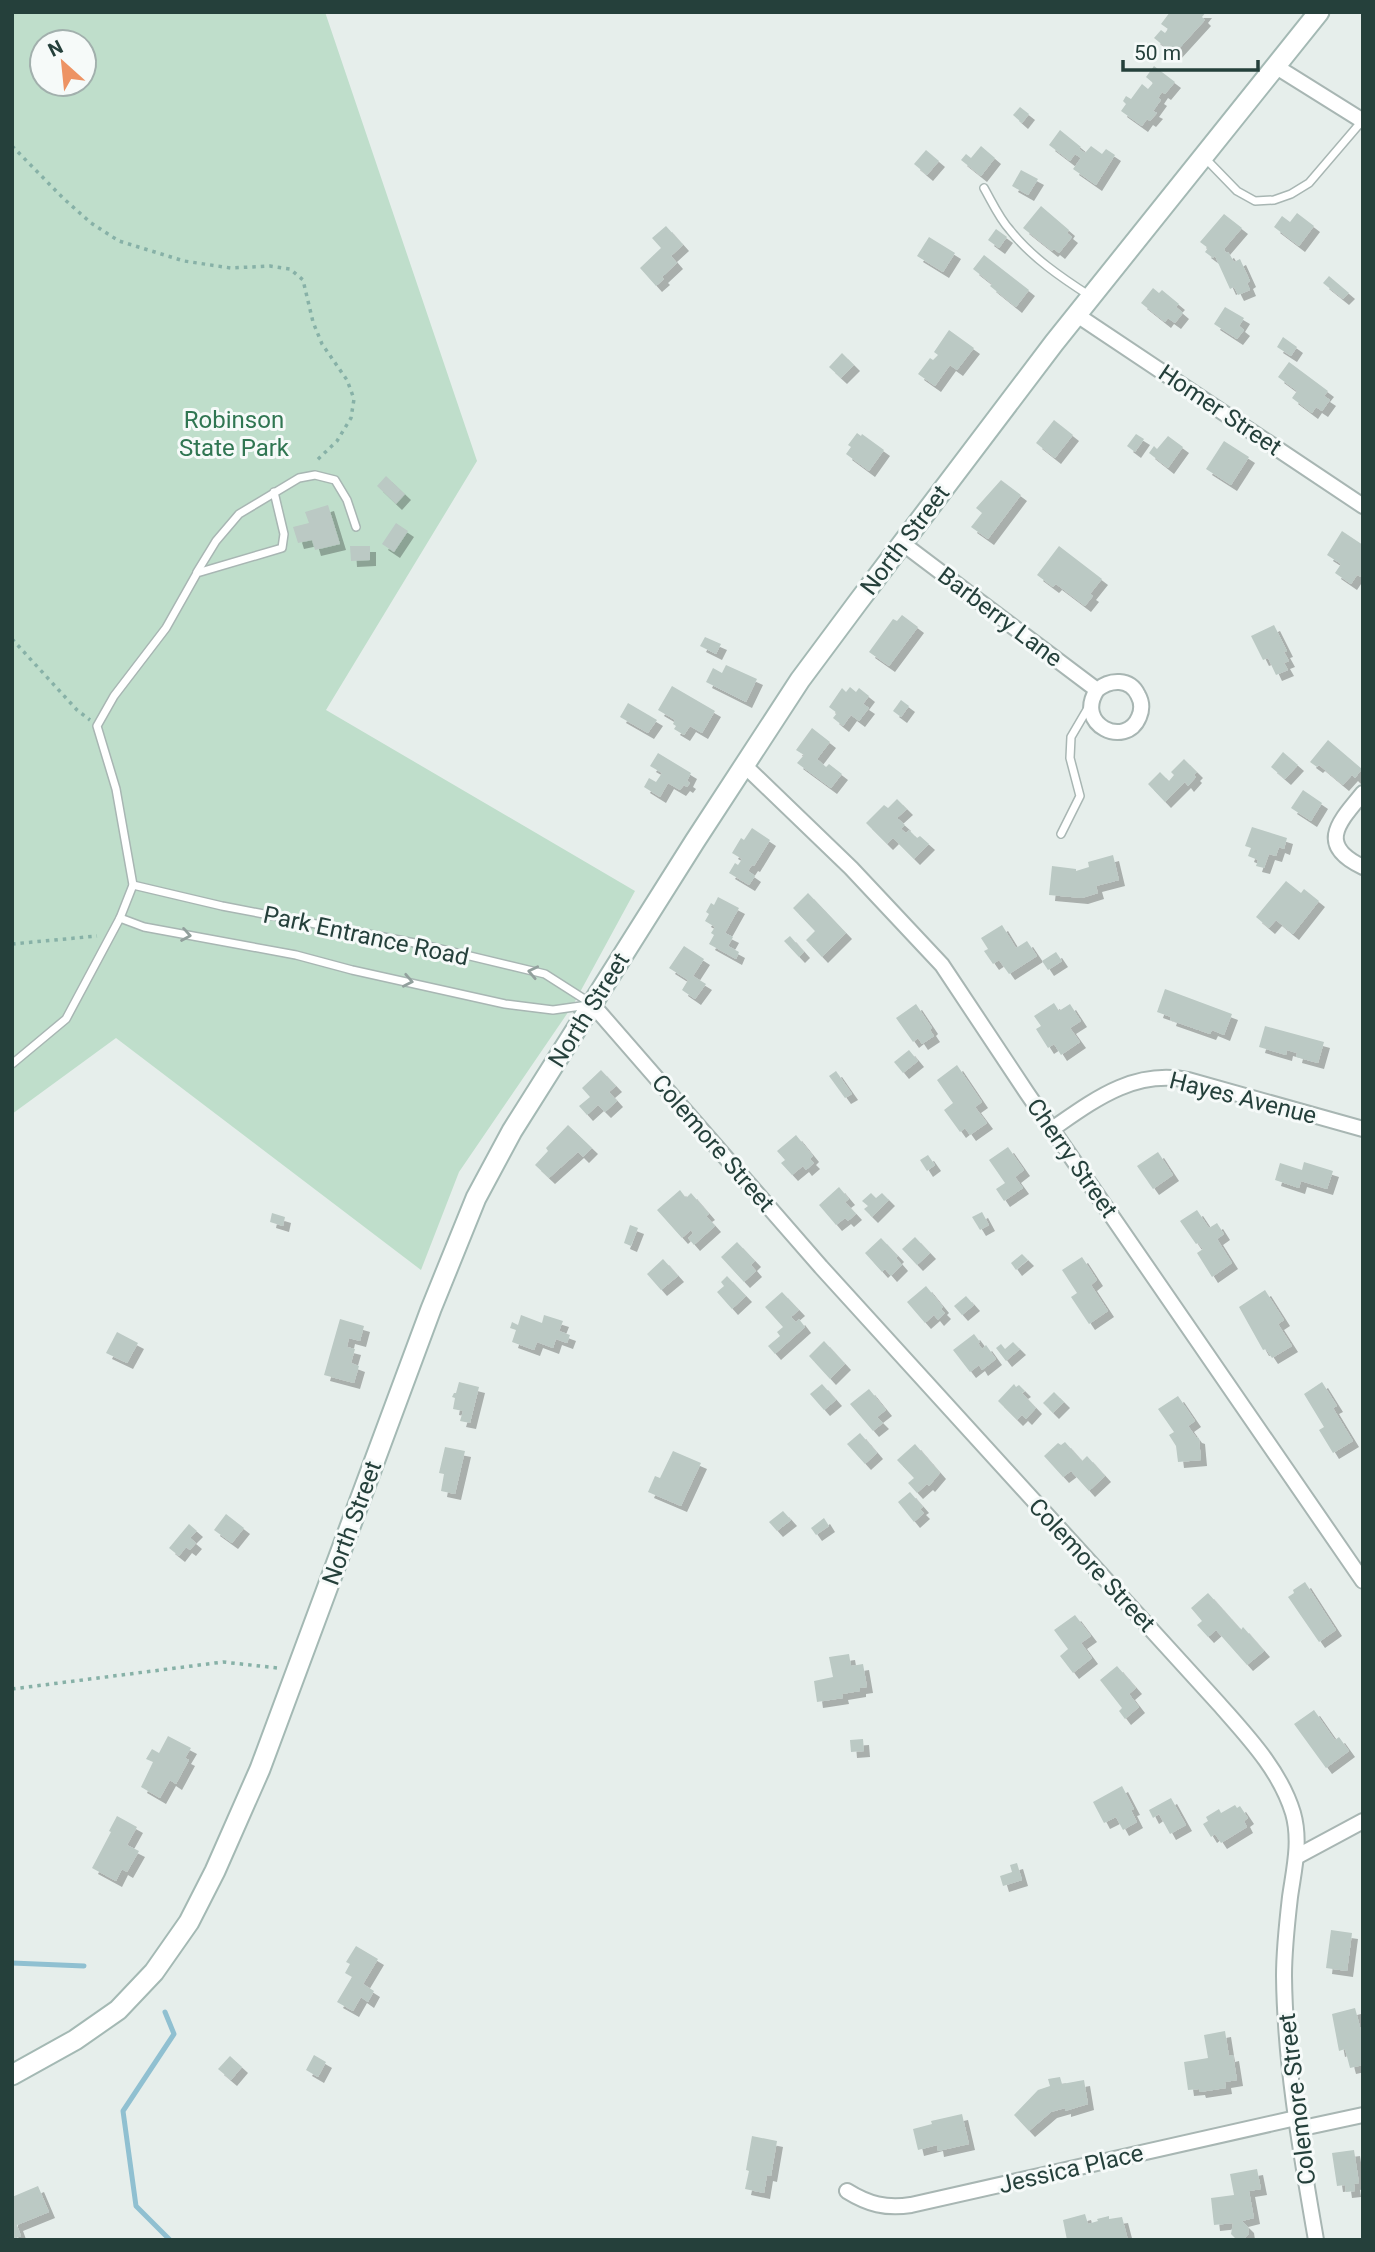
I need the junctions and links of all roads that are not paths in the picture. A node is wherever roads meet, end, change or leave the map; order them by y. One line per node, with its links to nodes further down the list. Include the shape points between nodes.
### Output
1 (1319, 12): 2 (main road, North Street)
2 (1275, 66): 3 (street); 4 (main road, North Street)
3 (1363, 121): 4 (lane, via 1309,183 1274,200 1255,201 1237,191)
4 (1204, 156): 6 (main road, North Street)
5 (984, 188): 6 (lane, via 1009,230 1062,278)
6 (1092, 297): 7 (main road, North Street)
7 (1077, 315): 9 (street, Homer Street); 11 (main road, North Street)
8 (274, 492): 10 (lane, via 299,478 315,475 335,480); 12 (lane, via 239,514); 12 (lane, via 284,534 282,548)
9 (1363, 506)
10 (356, 527)
11 (902, 543): 13 (street, Barberry Lane); 15 (main road, North Street, via 800,680)
12 (197, 573): 19 (lane, via 166,628 97,726 116,789)
13 (1097, 690): 14 (street); 14 (street, via 1110,682 1130,686 1141,704 1138,719 1126,730 1111,732 1094,720)
14 (1091, 705): 17 (lane, via 1071,737 1070,758 1080,796)
15 (744, 765): 21 (main road, North Street); 23 (street, Cherry Street, via 935,956)
16 (1363, 793): 18 (street, via 1335,832 1345,857)
17 (1061, 834)
18 (1363, 867)
19 (133, 885): 20 (lane); 21 (lane, Park Entrance Road, one-way to 19, via 545,974)
20 (120, 918): 21 (lane, one-way to 21, via 144,927 296,954 505,1004 553,1010); 22 (lane, via 66,1019)
21 (592, 1004): 27 (street, Colemore Street, via 821,1267 1248,1737 1288,1800 1295,1820); 28 (main road, North Street, via 512,1131 477,1198 430,1308 260,1769 189,1922 131,1998 105,2021)
22 (12, 1064)
23 (1052, 1129): 24 (street, Hayes Avenue, via 1118,1087 1165,1077); 25 (street, Cherry Street)
24 (1363, 1129)
25 (1363, 1581)
26 (1363, 1821): 27 (street)
27 (1296, 1857): 30 (street, Colemore Street, via 1284,1972)
28 (12, 2075)
29 (1363, 2115): 30 (street, Jessica Place)
30 (1297, 2123): 31 (street, Jessica Place, via 911,2205 874,2204); 32 (street, Colemore Street)
31 (847, 2191)
32 (1316, 2240)

